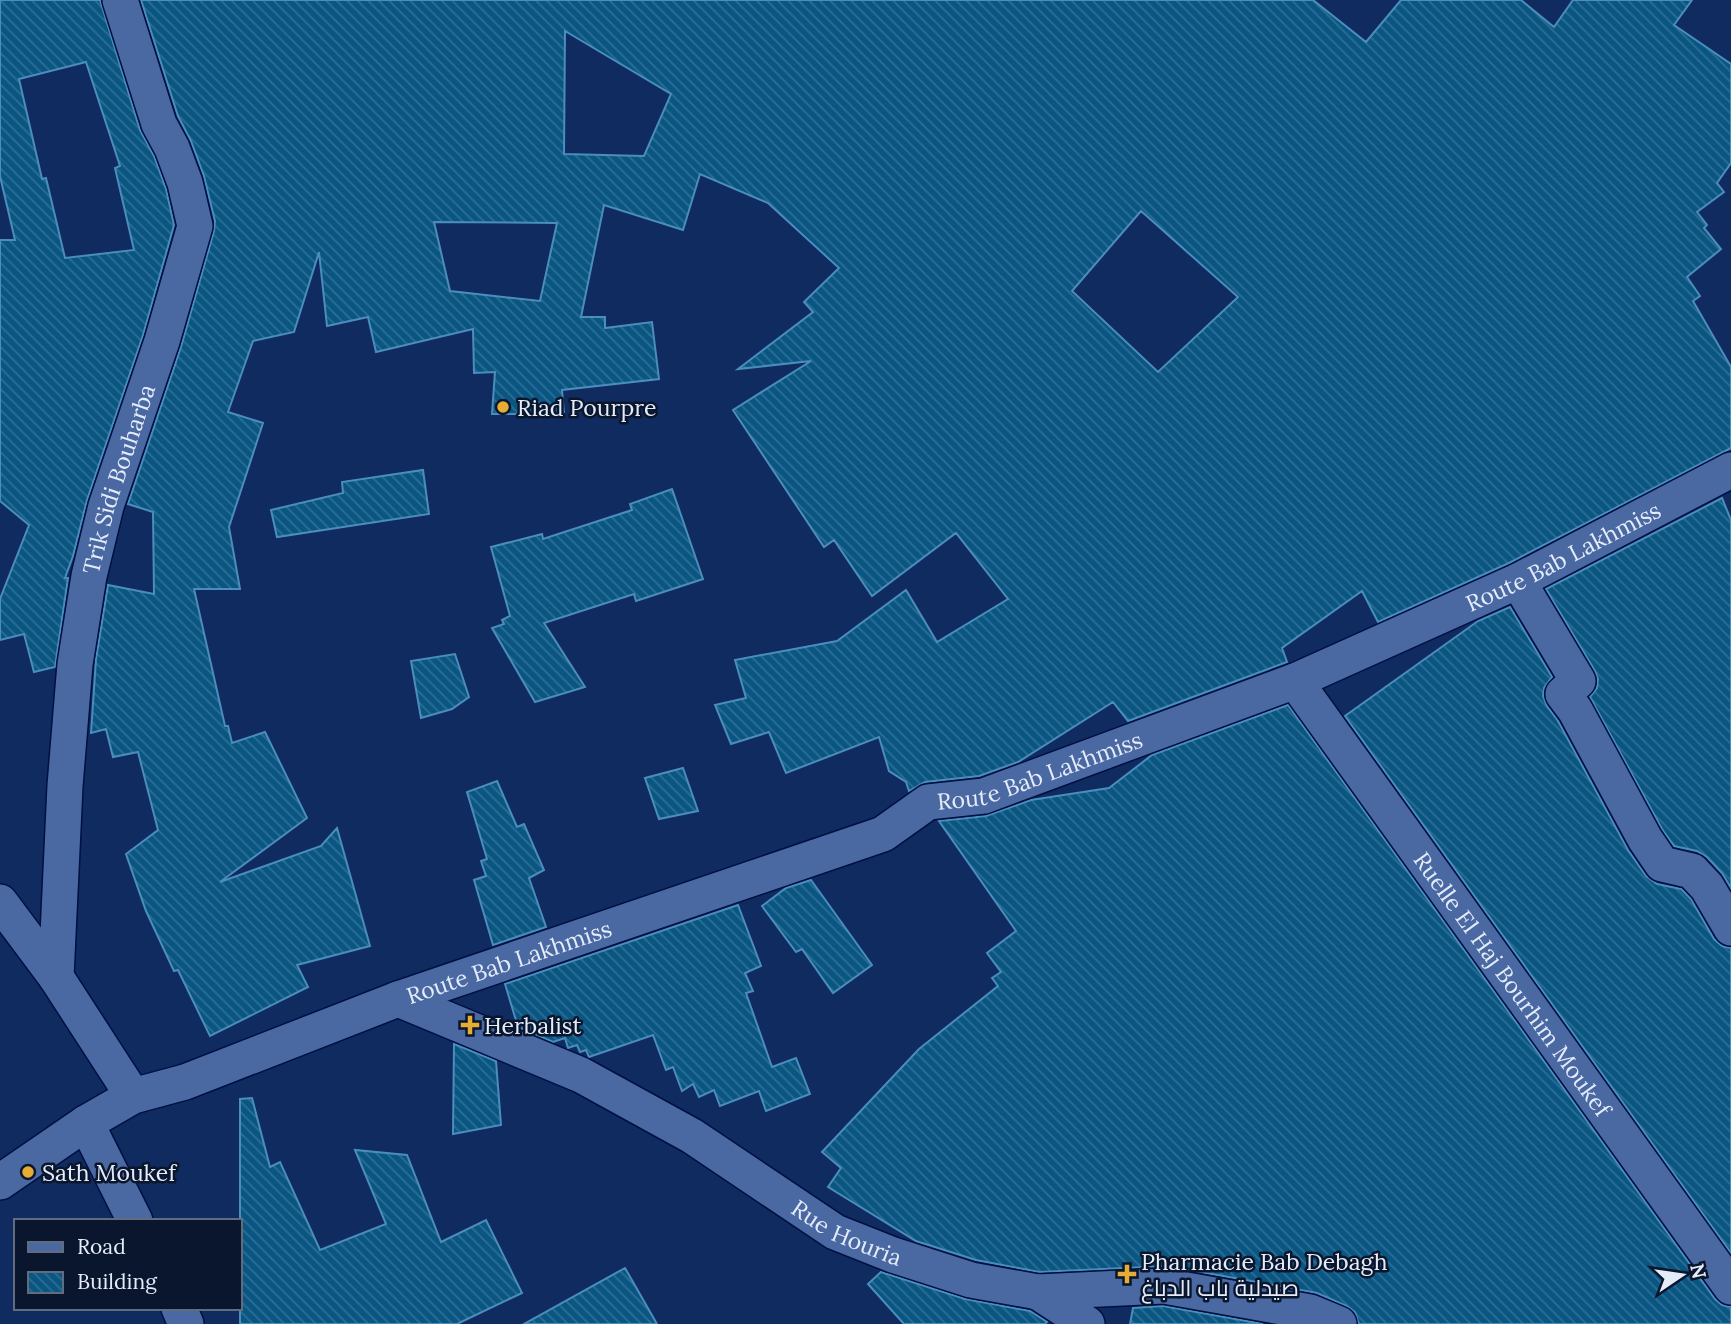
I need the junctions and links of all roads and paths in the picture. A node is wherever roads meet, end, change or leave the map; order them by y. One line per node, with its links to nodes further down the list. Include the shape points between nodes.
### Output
1 (120, 0): 7 (street, Trik Sidi Bouharba, via 159,124 185,183 195,226 106,506 89,576 75,664)
2 (1731, 470): 3 (street, Route Bab Lakhmiss)
3 (1518, 581): 4 (street, Route Bab Lakhmiss); 6 (street, via 1578,681 1563,694 1645,839 1662,864 1692,871 1700,879)
4 (1295, 681): 8 (street, Route Bab Lakhmiss, via 984,796 928,802 883,834); 13 (street, Ruelle El Haj Bourhim Moukef)
5 (0, 902): 7 (street)
6 (1731, 928)
7 (56, 977): 9 (street)
8 (398, 999): 9 (street, Route Bab Lakhmiss, via 185,1082); 14 (street, Rue Houria, via 581,1075 692,1136 835,1232 971,1280)
9 (133, 1096): 10 (street, Route Bab Lakhmiss)
10 (86, 1123): 11 (street, Route Bab Lakhmiss); 12 (street)
11 (0, 1182)
12 (134, 1219)
13 (1731, 1287)
14 (1038, 1292): 15 (street); 16 (street, Rue Houria, via 1164,1286 1310,1312)
15 (1087, 1324)
16 (1339, 1324)

